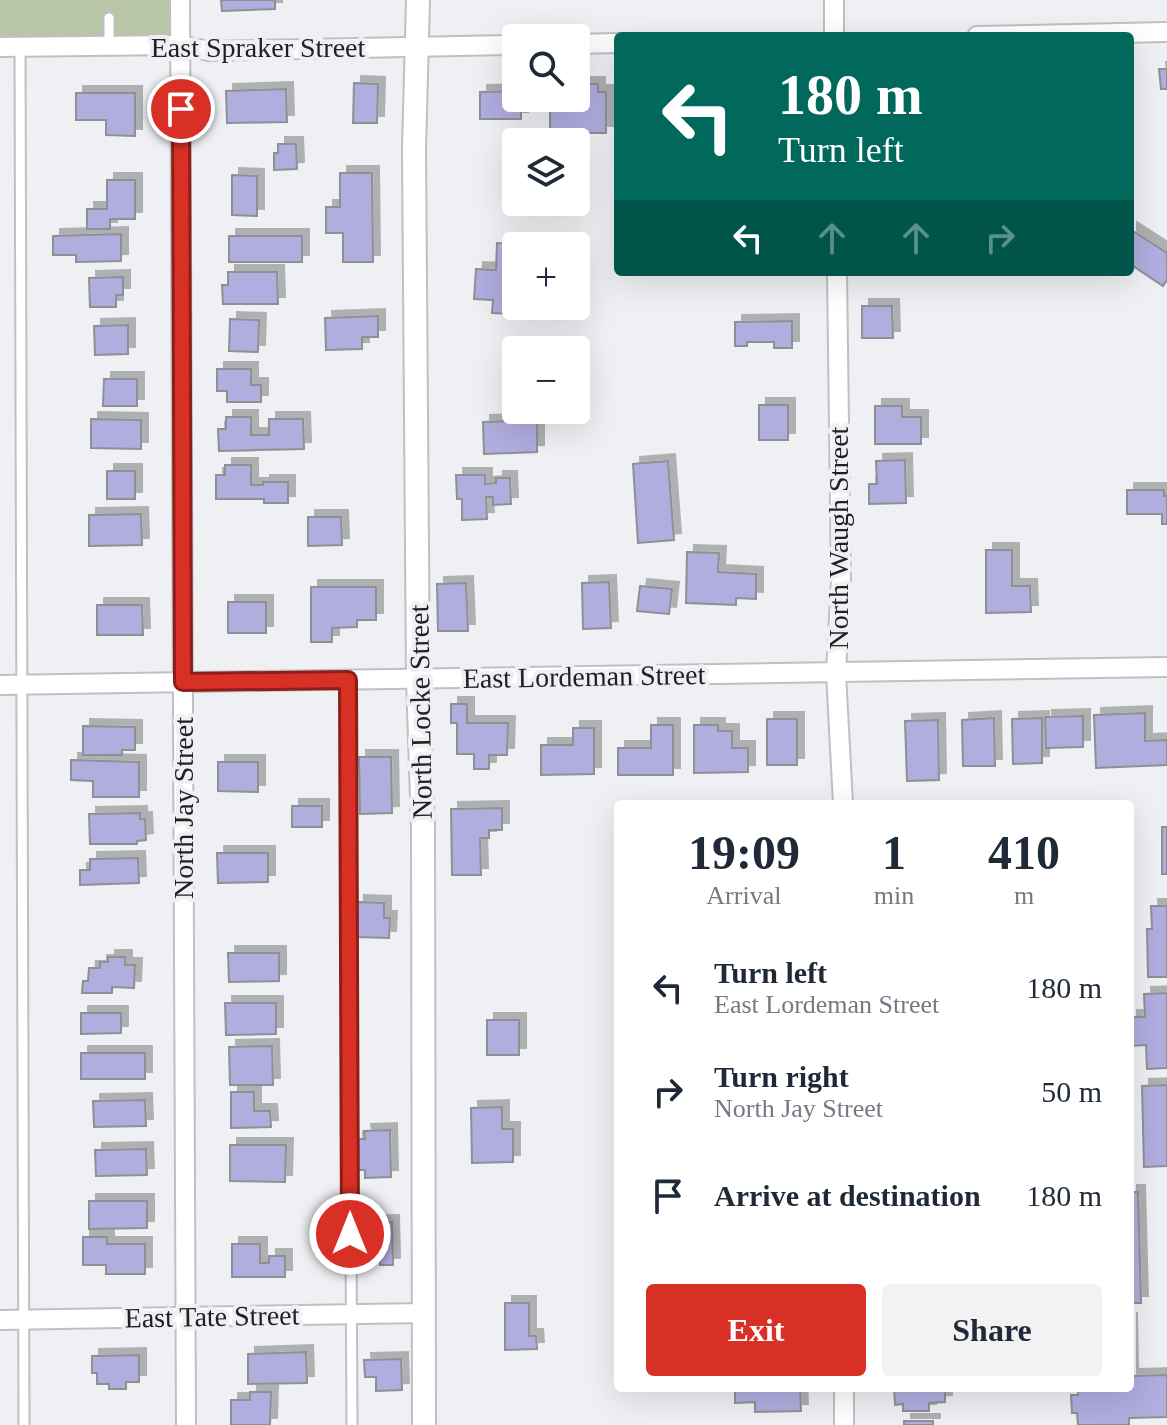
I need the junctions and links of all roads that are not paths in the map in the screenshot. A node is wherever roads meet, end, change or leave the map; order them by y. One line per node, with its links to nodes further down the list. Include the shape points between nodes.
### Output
1 (180, 0): 10 (street, North Jay Street)
2 (418, 0): 15 (street, North Locke Street)
3 (834, 0): 5 (street)
4 (109, 18): 12 (lane)
5 (834, 32)
6 (1167, 32): 7 (street)
7 (1134, 33)
8 (614, 43): 9 (street)
9 (590, 44)
10 (180, 45): 12 (street, East Spraker Street); 15 (street, East Spraker Street, via 209,51); 21 (street, North Jay Street)
11 (502, 45): 15 (street, East Spraker Street)
12 (109, 46): 14 (street, East Spraker Street)
13 (0, 47): 14 (street, East Spraker Street)
14 (20, 47): 22 (lane)
15 (419, 47): 19 (street, North Locke Street, via 414,149)
16 (837, 276): 18 (street, North Waugh Street, via 841,580)
17 (1167, 667): 18 (street, East Lordeman Street)
18 (836, 673): 19 (street, East Lordeman Street); 24 (street, North Waugh Street)
19 (418, 679): 20 (street, East Lordeman Street); 25 (street, North Locke Street)
20 (348, 680): 21 (street, East Lordeman Street); 26 (lane)
21 (183, 682): 22 (street, East Lordeman Street); 27 (street, North Jay Street)
22 (22, 684): 23 (street, East Lordeman Street); 28 (lane)
23 (0, 685)
24 (843, 800)
25 (424, 1313): 26 (street, East Tate Street); 34 (street, North Locke Street)
26 (350, 1314): 27 (street, East Tate Street); 33 (lane)
27 (186, 1317): 28 (street, East Tate Street); 32 (street, North Jay Street)
28 (23, 1319): 29 (street, East Tate Street); 31 (lane)
29 (0, 1320)
30 (844, 1392): 35 (street)
31 (24, 1425)
32 (186, 1425)
33 (352, 1425)
34 (424, 1425)
35 (844, 1425)

